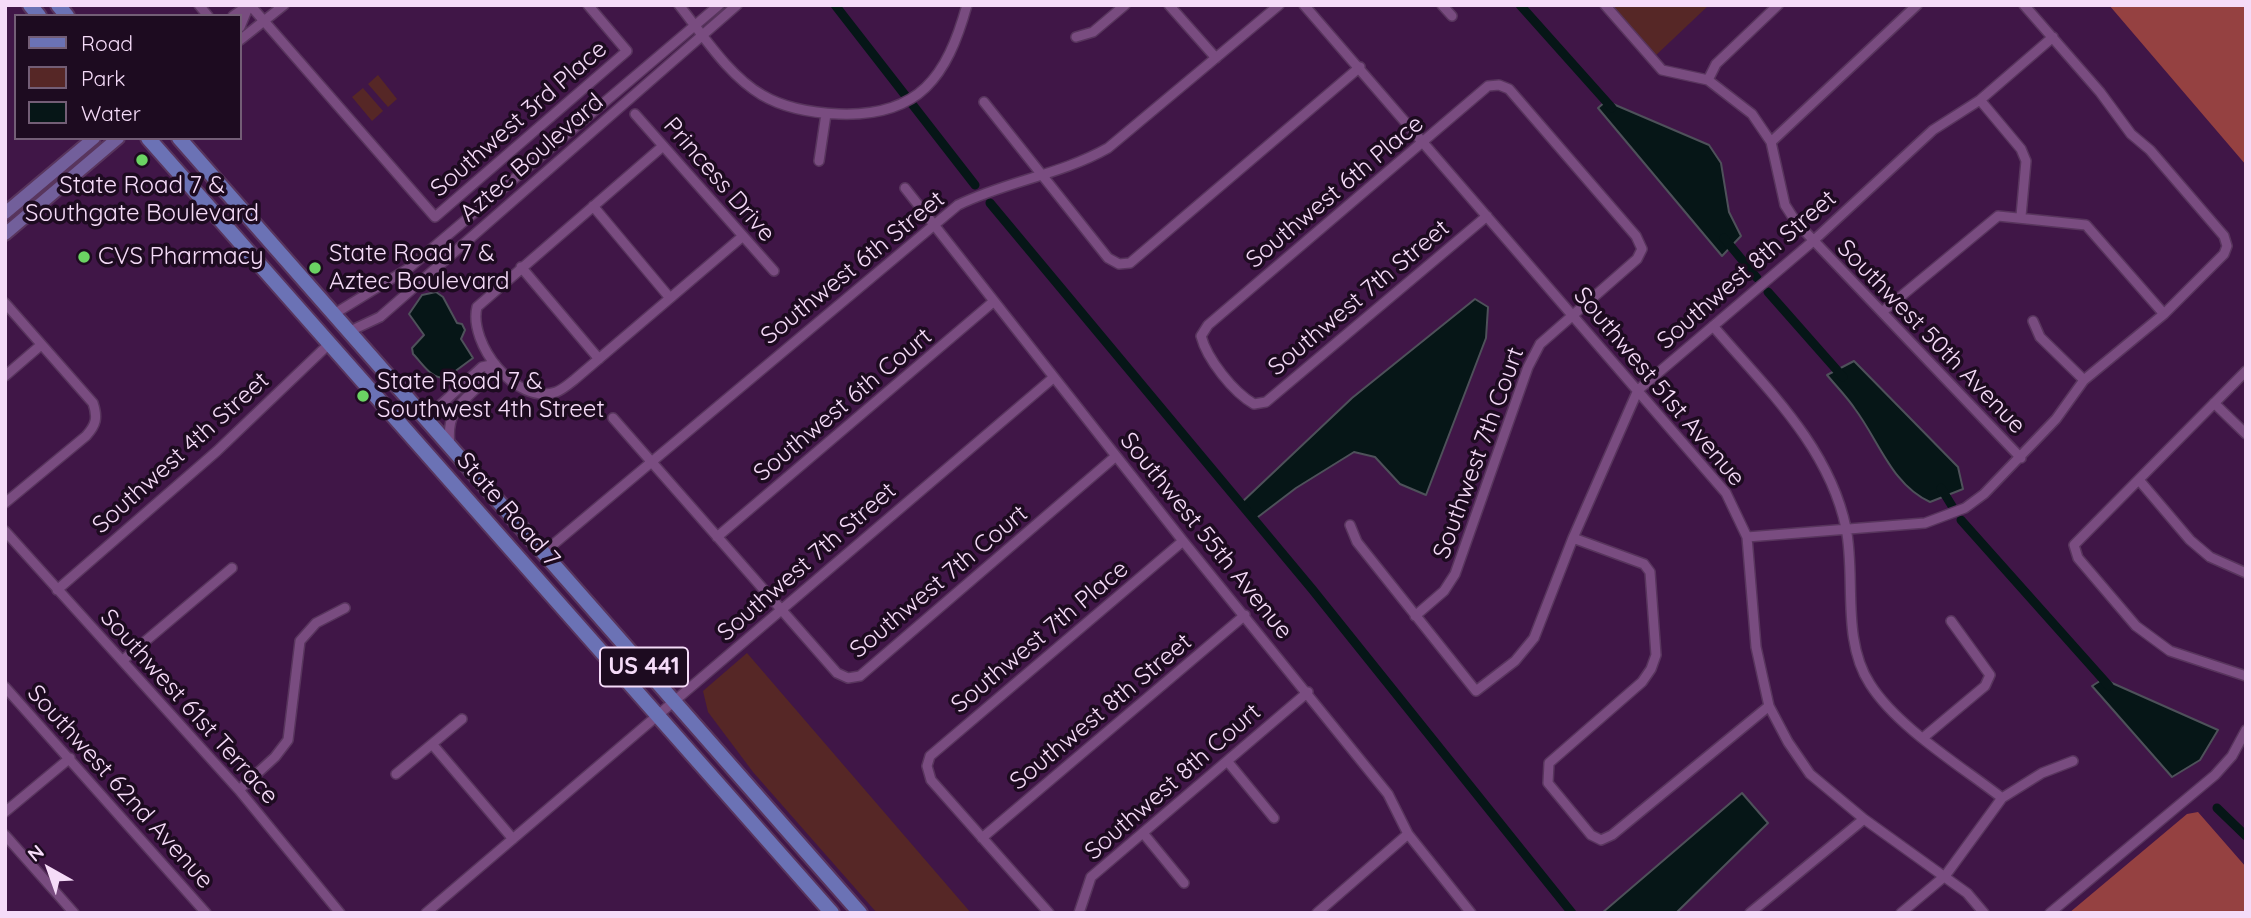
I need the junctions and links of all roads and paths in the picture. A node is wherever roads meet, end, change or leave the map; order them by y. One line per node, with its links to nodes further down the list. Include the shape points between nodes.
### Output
1 (249, 5): 18 (street); 19 (street)
2 (284, 5): 19 (street)
3 (587, 5): 19 (street, Southwest 3rd Place, via 627,51 435,217)
4 (679, 5): 20 (street)
5 (719, 5): 20 (street, Aztec Boulevard)
6 (737, 5): 21 (street, Aztec Boulevard)
7 (967, 5): 33 (street, via 945,64 916,95 897,107 867,115)
8 (1125, 5): 22 (street, via 1093,32)
9 (1169, 5): 25 (street)
10 (1279, 5): 25 (street, Southwest 6th Street)
11 (1304, 5): 26 (street, Southwest 51st Avenue)
12 (1443, 5): 17 (street)
13 (1605, 5): 29 (street, Southwest 50th Avenue, via 1662,70)
14 (1778, 5): 29 (street, via 1716,64)
15 (1917, 5): 39 (street)
16 (2024, 5): 23 (street)
17 (1452, 16)
18 (242, 22)
19 (264, 22): 24 (street)
20 (695, 25): 21 (street); 27 (street, Aztec Boulevard)
21 (703, 35): 28 (street, Aztec Boulevard); 33 (street, via 760,94 783,105)
22 (1076, 37)
23 (2053, 37): 30 (street, Southwest 8th Street); 62 (street, via 2130,134 2150,150 2224,236 2224,254)
24 (242, 38)
25 (1216, 58): 42 (street, Southwest 6th Street, via 1108,148 1083,163)
26 (1360, 67): 38 (street, Southwest 51st Avenue); 42 (street, via 1130,263 1108,258)
27 (643, 70): 28 (street); 60 (street, Aztec Boulevard, via 409,268)
28 (653, 79): 65 (street, Aztec Boulevard, via 380,317)
29 (1708, 80): 39 (street, Southwest 50th Avenue, via 1752,114)
30 (1980, 100): 47 (street, via 2026,161); 51 (street, Southwest 8th Street, via 1933,131)
31 (984, 102): 42 (street)
32 (635, 114): 40 (street, Princess Drive)
33 (826, 114): 41 (street)
34 (92, 140): 45 (main road)
35 (116, 140): 49 (main road)
36 (150, 140): 58 (main road, State Road 7 / US 441)
37 (181, 140): 60 (main road, State Road 7 / US 441)
38 (1424, 141): 46 (street, Southwest 51st Avenue); 52 (street, Southwest 6th Place, via 1488,86 1509,89 1636,236); 77 (street, Southwest 6th Place, via 1208,325 1201,336 1204,348)
39 (1772, 142): 51 (street, Southwest 50th Avenue, via 1785,205)
40 (663, 146): 44 (street); 50 (street, Princess Drive)
41 (819, 161)
42 (1043, 177): 48 (street, Southwest 6th Street, via 983,193)
43 (905, 188): 48 (street, Southwest 55th Avenue)
44 (593, 206): 53 (street); 55 (street)
45 (5, 213)
46 (1487, 216): 61 (street, Southwest 51st Avenue); 77 (street, Southwest 7th Street, via 1266,402)
47 (2021, 216): 59 (street, via 1998,216); 62 (street, via 2086,225)
48 (932, 224): 56 (street, Southwest 55th Avenue); 84 (street, Southwest 6th Street)
49 (5, 233)
50 (743, 236): 54 (street, Princess Drive); 55 (street)
51 (1812, 242): 59 (street, Southwest 50th Avenue); 64 (street, Southwest 8th Street)
52 (1642, 249): 61 (street, Southwest 7th Court, via 1637,259)
53 (521, 267): 69 (street); 70 (street, via 477,307 475,331)
54 (774, 271)
55 (670, 298): 69 (street)
56 (993, 302): 73 (street, Southwest 55th Avenue); 90 (street, Southwest 6th Court)
57 (5, 303): 67 (street)
58 (302, 311): 65 (main road, via 328,328); 66 (main road, State Road 7 / US 441)
59 (1882, 312): 83 (street, Southwest 50th Avenue)
60 (334, 314): 65 (main road, State Road 7 / US 441)
61 (1574, 314): 75 (street, Southwest 51st Avenue); 102 (street, Southwest 7th Court, via 1540,344 1455,574 1444,591)
62 (2164, 314): 74 (street)
63 (2033, 321): 74 (street, via 2040,337)
64 (1713, 326): 75 (street, Southwest 8th Street); 88 (street, via 1817,452)
65 (348, 331): 68 (main road, State Road 7 / US 441)
66 (330, 343): 68 (main road, via 341,342); 93 (main road, State Road 7 / US 441); 98 (street, Southwest 4th Street, via 217,451)
67 (41, 345): 72 (street); 86 (street, via 93,403 97,415 86,436)
68 (370, 356): 78 (main road, State Road 7 / US 441)
69 (599, 359): 70 (street, via 555,393 542,393 505,376)
70 (495, 364): 78 (street, via 482,367 436,409); 81 (street, via 489,377 455,407 449,418)
71 (2246, 371): 76 (street)
72 (5, 376)
73 (1053, 378): 82 (street, Southwest 55th Avenue); 100 (street, Southwest 7th Street)
74 (2084, 380): 83 (street)
75 (1638, 390): 91 (street, Southwest 51st Avenue, via 1726,493); 92 (street, Southwest 8th Street)
76 (2214, 402): 80 (street); 85 (street)
77 (1254, 404)
78 (418, 410): 81 (main road, State Road 7 / US 441)
79 (612, 418): 84 (street)
80 (2246, 434)
81 (450, 446): 95 (main road, State Road 7 / US 441)
82 (1116, 456): 94 (street, Southwest 55th Avenue); 100 (street, Southwest 7th Court, via 860,676 848,678 837,673)
83 (2021, 458): 88 (street, via 1965,508 1924,523)
84 (650, 462): 90 (street); 95 (street, Southwest 6th Street)
85 (2139, 480): 97 (street, via 2190,540 2210,557); 105 (street, via 2074,545 2078,558 2145,632 2170,652)
86 (5, 503)
87 (1350, 525): 102 (street, via 1357,542)
88 (1846, 528): 91 (street); 113 (street, via 1856,647 1868,682 1894,716)
89 (5, 531): 98 (street, Southwest 61st Terrace)
90 (717, 537): 100 (street)
91 (1746, 537): 109 (street, Southwest 51st Avenue, via 1756,647)
92 (1573, 538): 102 (street, Southwest 8th Street, via 1534,638 1515,661 1476,691); 109 (street, via 1644,564 1650,572 1656,655 1642,682 1549,762 1548,783 1591,835 1601,840 1612,835)
93 (504, 540): 95 (main road, via 527,553); 110 (main road, State Road 7 / US 441)
94 (1182, 541): 101 (street, Southwest 55th Avenue); 127 (street, Southwest 7th Place, via 930,756 931,780)
95 (543, 553): 108 (main road, State Road 7 / US 441)
96 (232, 568): 104 (street)
97 (2246, 573)
98 (57, 590): 104 (street, Southwest 61st Terrace)
99 (345, 608): 119 (street, via 316,623 300,641 288,740)
100 (781, 609): 108 (street, Southwest 7th Street)
101 (1245, 615): 107 (street, Southwest 55th Avenue); 127 (street, Southwest 8th Street)
102 (1415, 616)
103 (1951, 621): 113 (street, via 1990,675 1985,685)
104 (123, 660): 119 (street, Southwest 61st Terrace)
105 (2246, 676)
106 (5, 687): 115 (street, Southwest 62nd Avenue)
107 (1307, 692): 117 (street, Southwest 8th Court); 125 (street, Southwest 55th Avenue, via 1388,794)
108 (675, 703): 110 (street, Southwest 7th Street); 136 (main road, State Road 7 / US 441)
109 (1769, 706): 123 (street, Southwest 51st Avenue, via 1810,774)
110 (659, 717): 128 (street, Southwest 7th Street); 135 (main road, State Road 7 / US 441)
111 (461, 719): 114 (street)
112 (2246, 730): 144 (street, via 2215,775)
113 (1924, 737): 120 (street)
114 (432, 744): 118 (street); 128 (street)
115 (70, 758): 121 (street); 132 (street, Southwest 62nd Avenue)
116 (2073, 761): 120 (street, via 2042,773)
117 (1228, 762): 122 (street); 124 (street, Southwest 8th Court)
118 (396, 774)
119 (239, 790): 133 (street, Southwest 61st Terrace)
120 (2002, 798): 129 (street)
121 (5, 811)
122 (1274, 818)
123 (1864, 819): 129 (street, Southwest 51st Avenue); 141 (street)
124 (1143, 833): 130 (street); 138 (street, Southwest 8th Court, via 1091,877)
125 (1408, 834): 139 (street); 140 (street, Southwest 55th Avenue)
126 (5, 835): 131 (street)
127 (982, 838): 137 (street)
128 (513, 839): 134 (street, Southwest 7th Street)
129 (1945, 876): 142 (street); 143 (street, Southwest 51st Avenue, via 1967,892)
130 (1184, 883)
131 (74, 913)
132 (206, 913)
133 (340, 913)
134 (426, 913)
135 (832, 913)
136 (860, 913)
137 (1049, 913)
138 (1079, 913)
139 (1317, 913)
140 (1471, 913)
141 (1750, 913)
142 (1901, 913)
143 (1984, 913)
144 (2050, 913)

